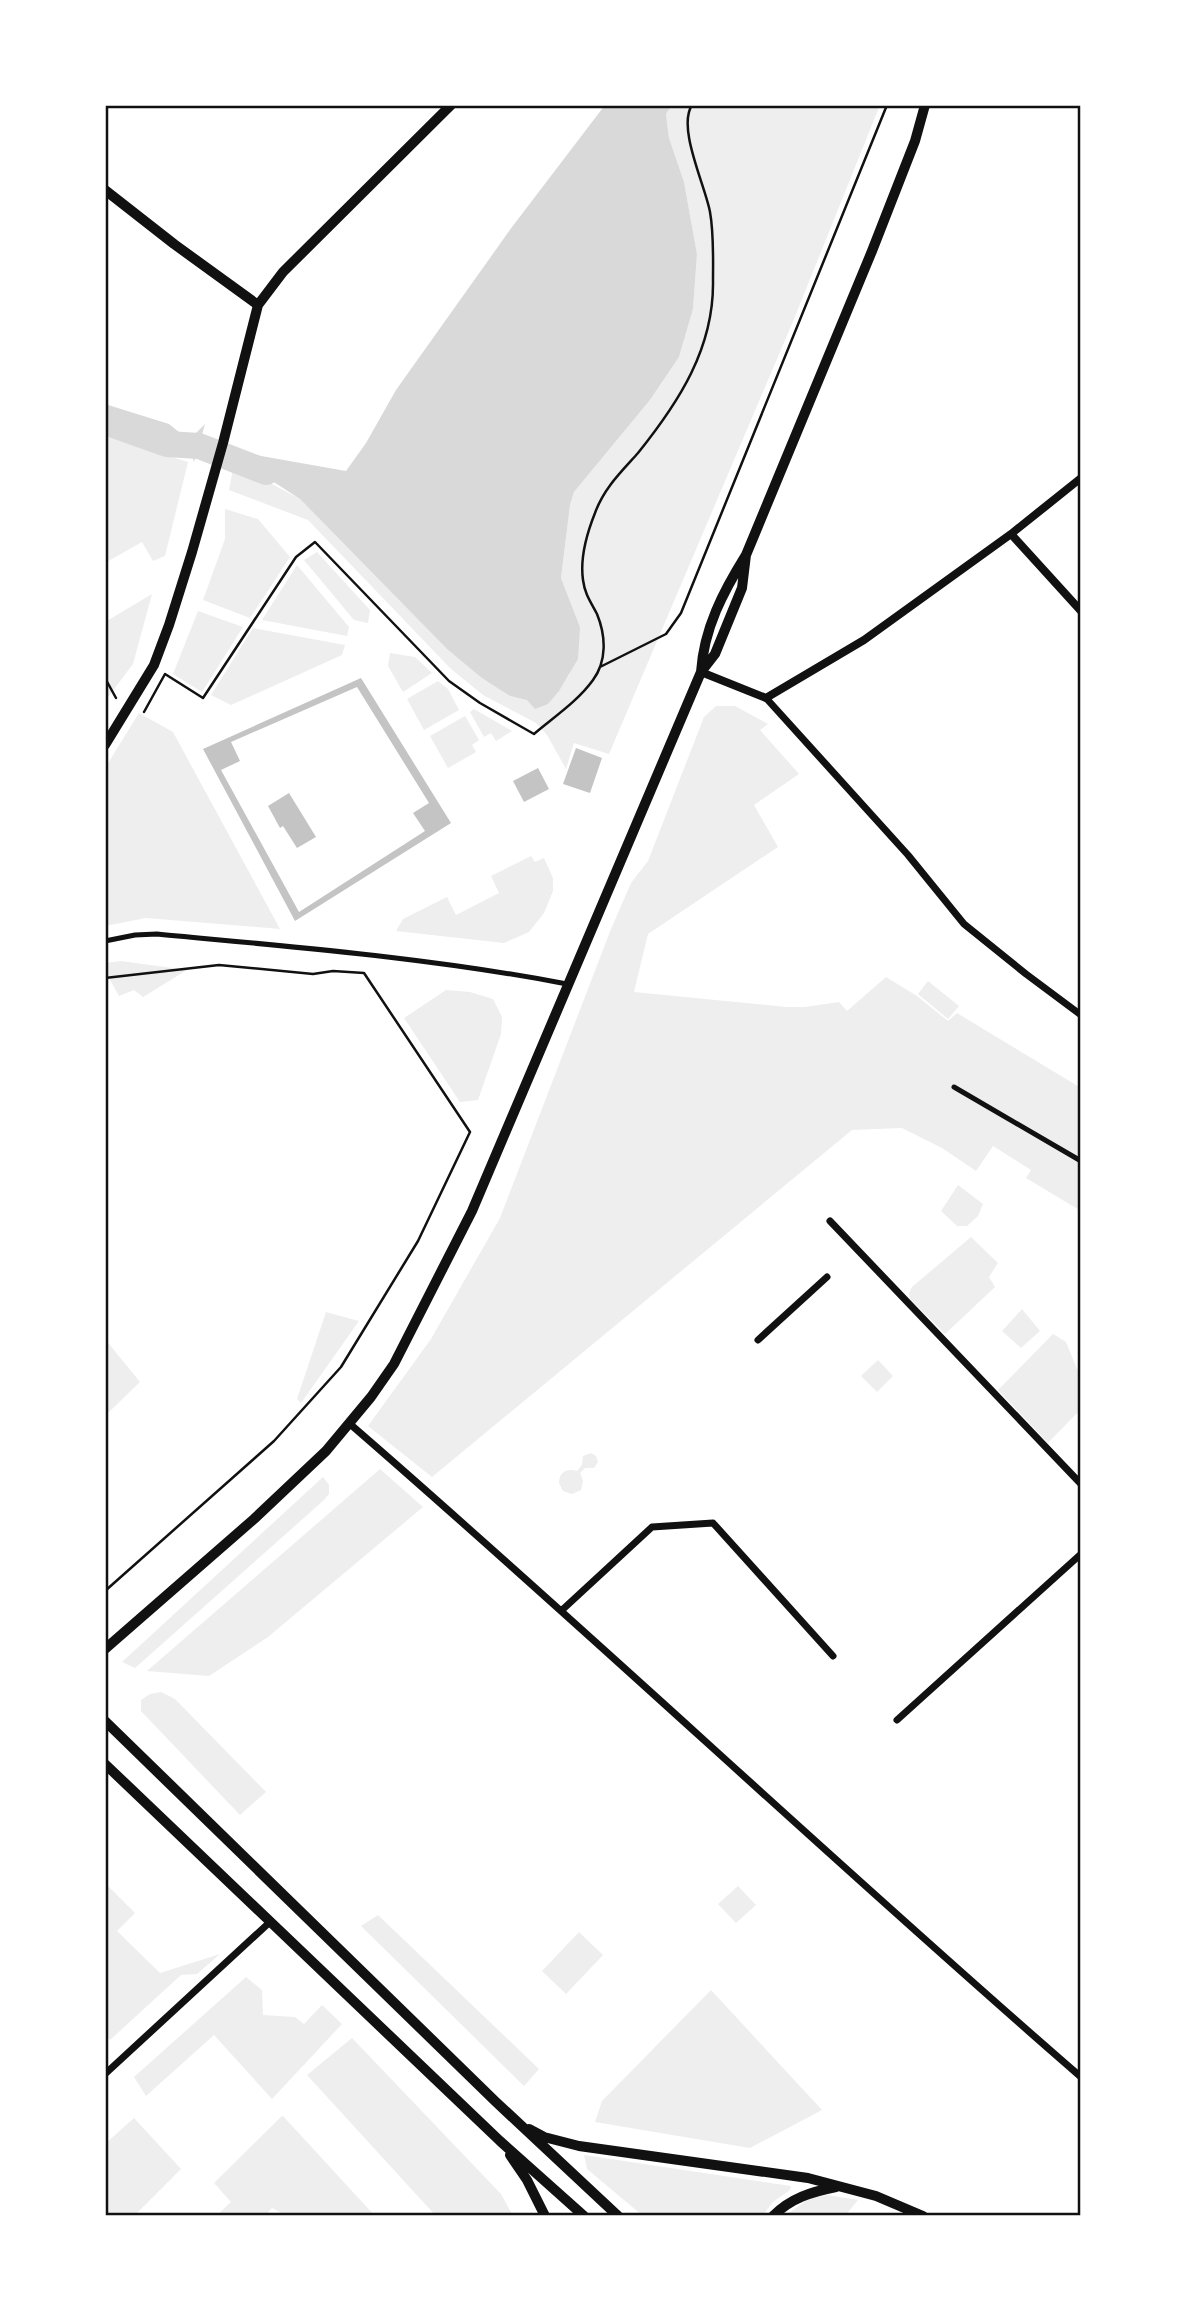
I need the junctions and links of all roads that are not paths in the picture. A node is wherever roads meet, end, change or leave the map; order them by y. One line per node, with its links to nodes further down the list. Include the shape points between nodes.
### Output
1 (451, 105): 6 (main road, via 283,272)
2 (925, 105): 4 (main road)
3 (932, 105): 4 (main road)
4 (915, 141): 10 (main road, via 746,555 710,625)
5 (105, 190): 6 (main road)
6 (258, 304): 12 (main road, via 192,552 154,665)
7 (1081, 478): 8 (street)
8 (1011, 534): 9 (street); 11 (street, via 864,640)
9 (1081, 611)
10 (701, 672): 11 (street); 14 (main road)
11 (766, 698): 15 (street, via 964,923)
12 (105, 745)
13 (105, 941): 14 (street, via 157,934 380,956)
14 (570, 984): 21 (main road, via 435,1285 394,1364)
15 (1081, 1015)
16 (954, 1087): 17 (street)
17 (1081, 1161)
18 (830, 1222): 22 (street)
19 (827, 1277): 20 (street)
20 (758, 1340)
21 (350, 1424): 24 (street); 25 (main road, via 254,1519)
22 (1081, 1484)
23 (1081, 1554): 27 (street)
24 (561, 1611): 26 (street, via 652,1527 713,1523); 32 (street)
25 (105, 1649)
26 (833, 1656)
27 (897, 1720)
28 (105, 1721): 33 (main road)
29 (105, 1765): 30 (main road)
30 (271, 1921): 31 (street); 34 (main road)
31 (105, 2074)
32 (1081, 2077)
33 (520, 2124): 35 (main road, via 544,2137 579,2146 782,2173); 38 (main road)
34 (500, 2141): 36 (main road); 37 (main road)
35 (842, 2186): 39 (main road, via 810,2192); 40 (main road)
36 (545, 2216)
37 (584, 2216)
38 (618, 2216)
39 (773, 2216)
40 (923, 2216)

